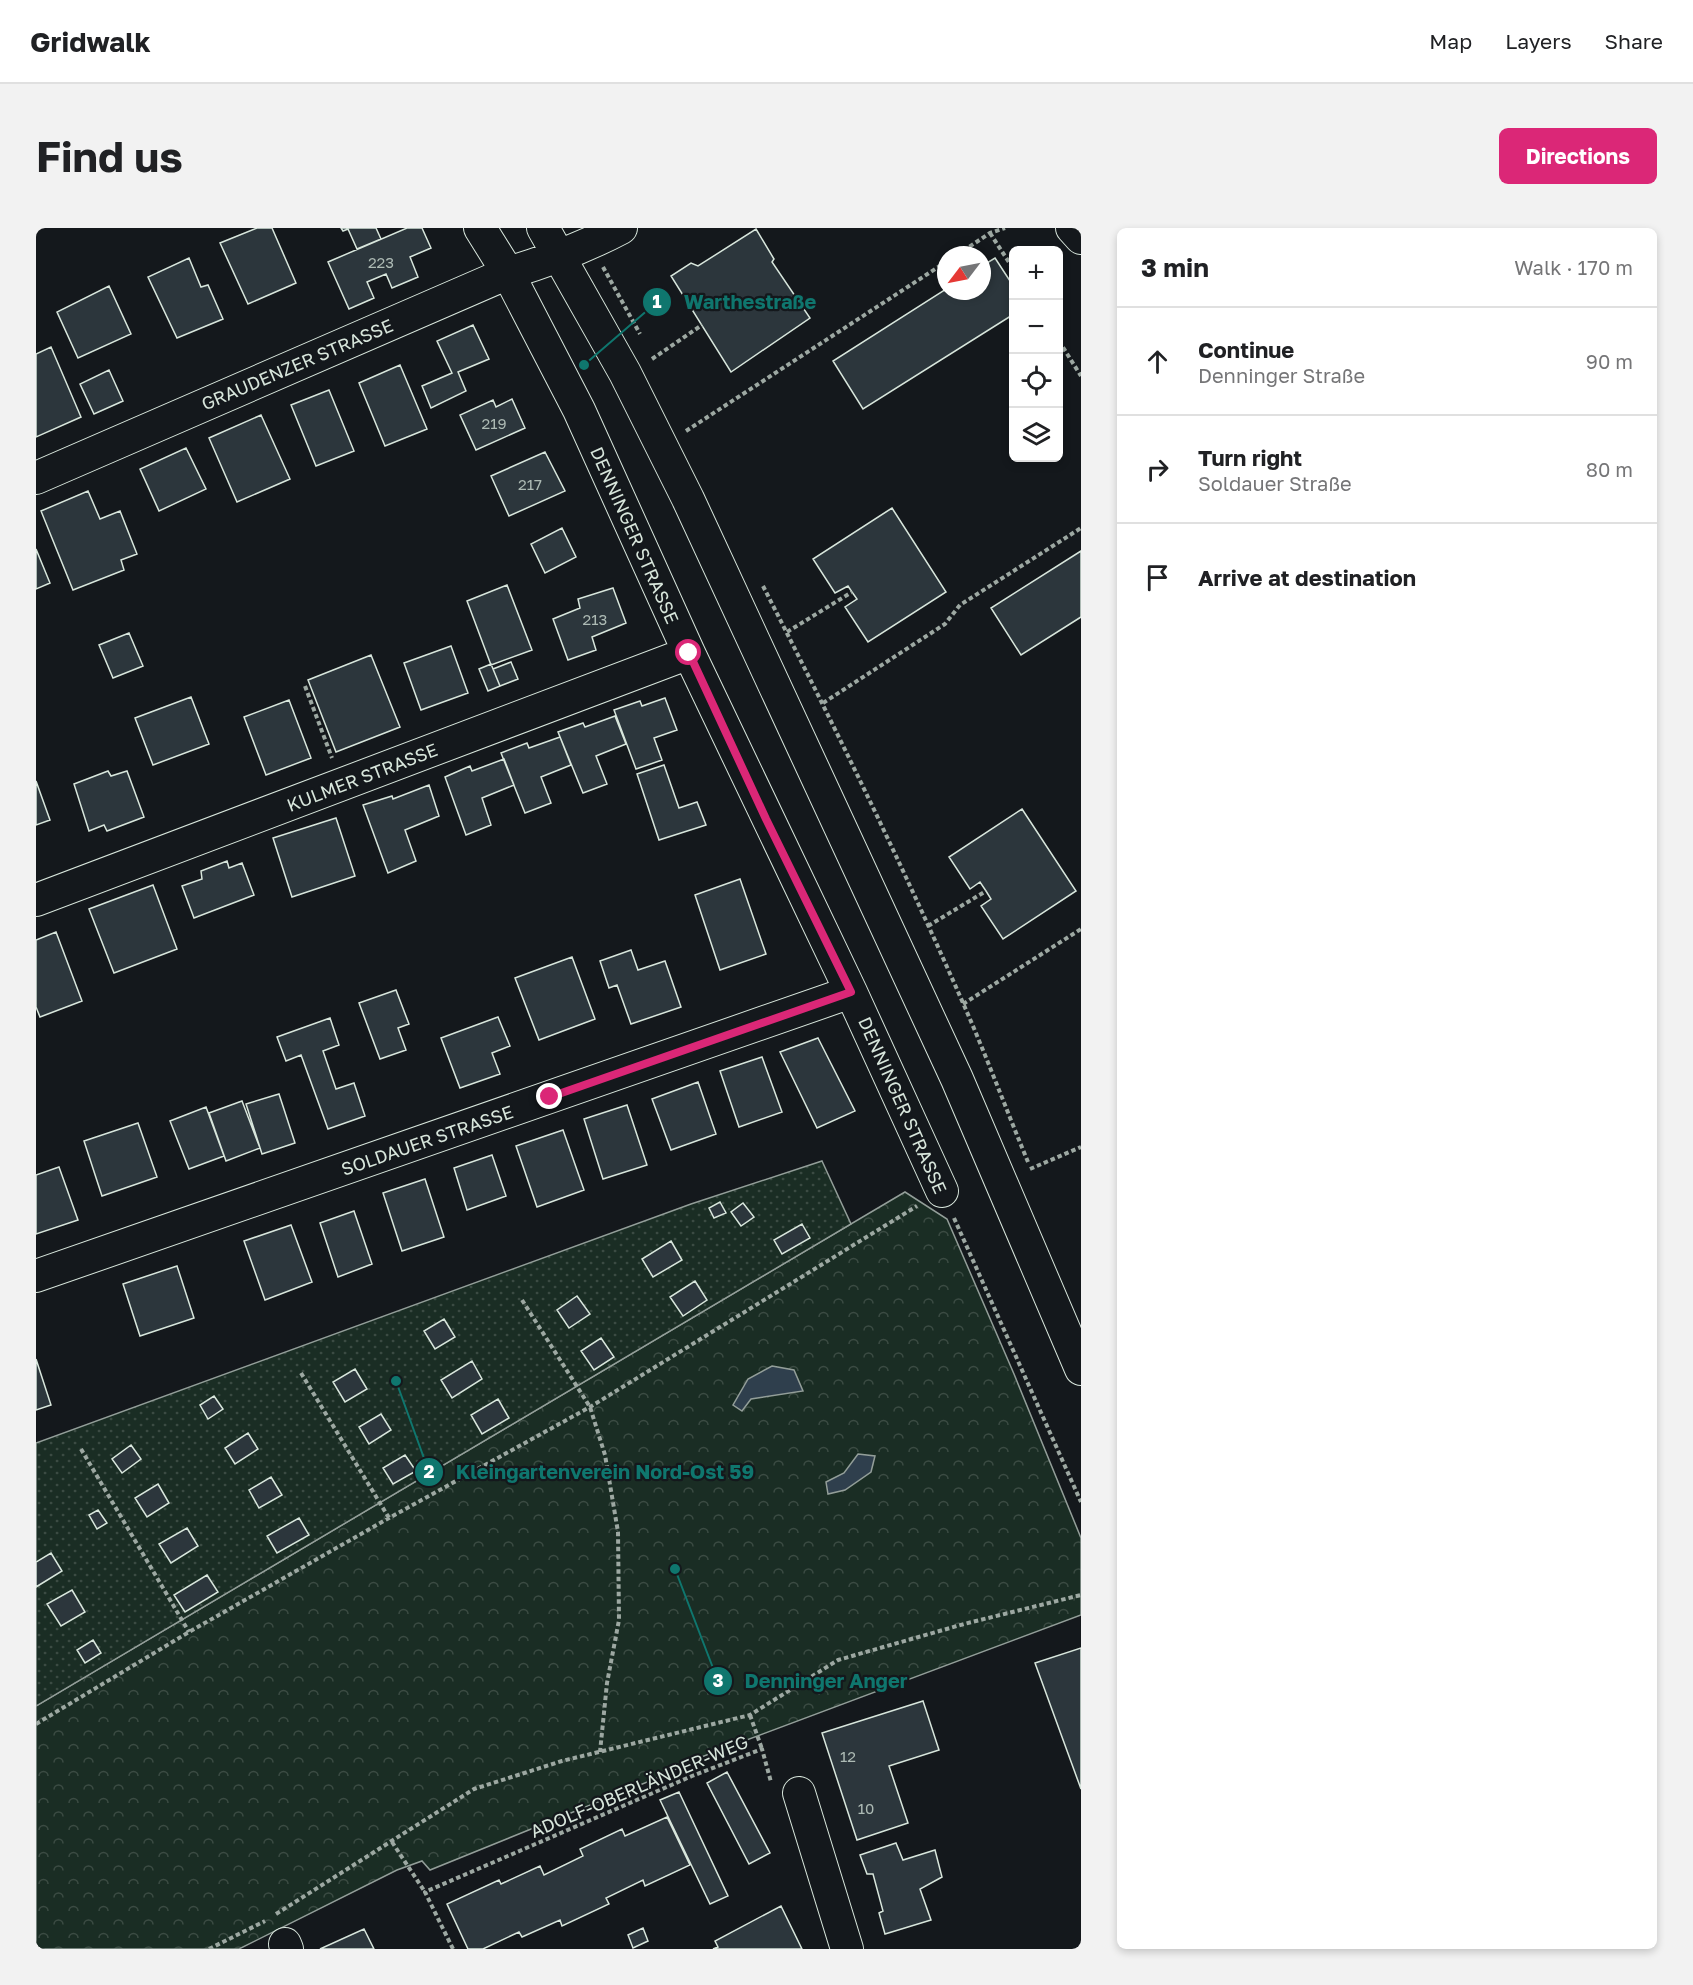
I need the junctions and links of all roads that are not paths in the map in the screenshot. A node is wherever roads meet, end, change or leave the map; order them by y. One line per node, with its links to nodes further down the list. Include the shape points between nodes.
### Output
1 (480, 228): 7 (street, DENNINGER STRASSE)
2 (543, 228): 6 (street)
3 (621, 228): 6 (street, GRAUDENZER STRASSE)
4 (1072, 228): 5 (street)
5 (1081, 238)
6 (561, 257): 7 (street, GRAUDENZER STRASSE); 14 (street, via 683,488 773,680 957,1079)
7 (508, 273): 8 (street, GRAUDENZER STRASSE); 9 (street, DENNINGER STRASSE, via 579,411)
8 (36, 478)
9 (689, 653): 10 (street, KULMER STRASSE); 11 (street, DENNINGER STRASSE)
10 (36, 900)
11 (851, 992): 12 (street, DENNINGER STRASSE); 13 (street, SOLDAUER STRASSE)
12 (942, 1191)
13 (36, 1276)
14 (1081, 1369)
15 (786, 1791): 16 (street)
16 (847, 1949)

